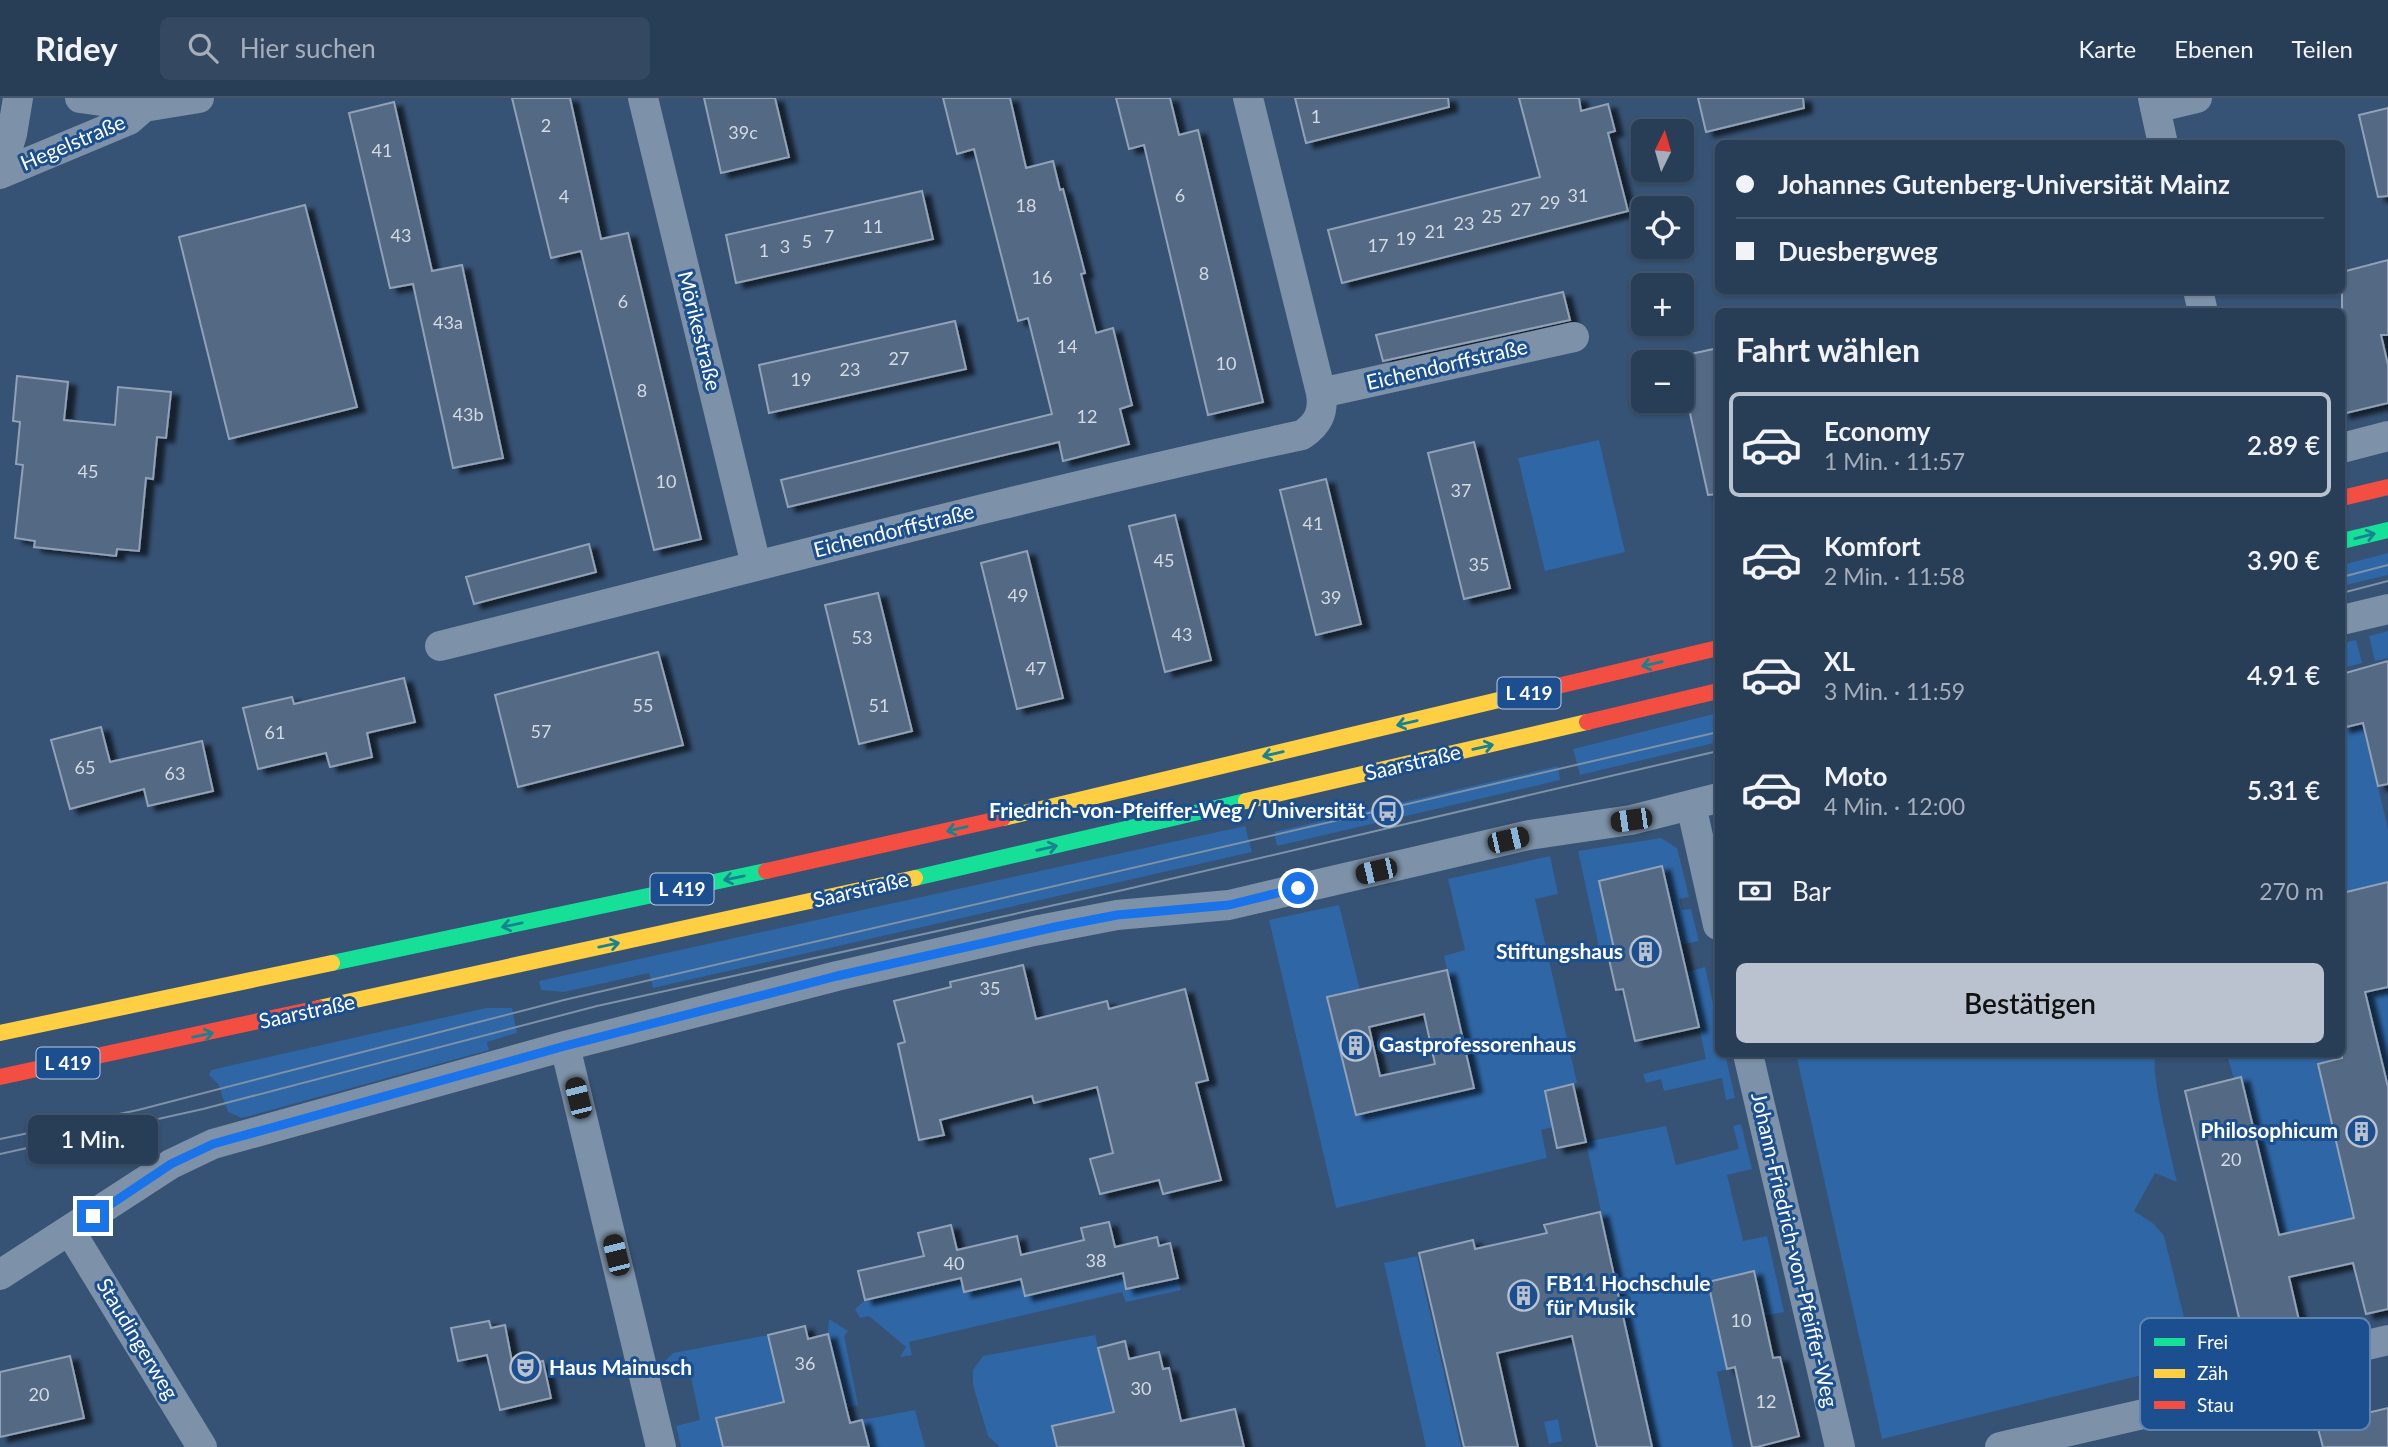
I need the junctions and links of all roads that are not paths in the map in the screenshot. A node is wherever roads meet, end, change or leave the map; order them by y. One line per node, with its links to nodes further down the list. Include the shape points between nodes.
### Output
1 (18, 98): 10 (street)
2 (80, 98): 8 (street, Hegelstraße)
3 (199, 98): 8 (street, Hegelstraße)
4 (643, 98): 19 (street, Mörikestraße)
5 (1248, 98): 12 (street, Eichendorffstraße)
6 (2197, 98): 7 (street)
7 (2154, 103): 9 (street)
8 (144, 107): 10 (street, Hegelstraße, via 129,120)
9 (2162, 140)
10 (0, 174)
11 (1574, 337): 12 (street, Eichendorffstraße)
12 (1321, 393): 19 (street, Eichendorffstraße, via 1319,419 1302,435)
13 (2388, 436): 14 (street)
14 (2345, 447)
15 (2388, 487): 16 (highway)
16 (2345, 497)
17 (2388, 530): 18 (highway, one-way to 17)
18 (2345, 540)
19 (756, 565): 22 (street, Eichendorffstraße)
20 (2388, 609): 21 (street)
21 (2345, 619)
22 (440, 646)
23 (1715, 649): 27 (highway, Saarstraße / L 419, one-way to 27, via 892,844)
24 (1715, 692): 30 (highway, Saarstraße / L 419, one-way to 24, via 891,884)
25 (1705, 802): 26 (street); 28 (street, via 1631,820 1529,835 1229,905 1117,915 1034,931)
26 (1715, 897)
27 (0, 1033)
28 (565, 1046): 31 (street, via 213,1144 171,1164); 37 (street)
29 (1749, 1057): 38 (street, Johann-Friedrich-von-Pfeiffer-Weg)
30 (0, 1077)
31 (70, 1231): 32 (street); 36 (street, Staudingerweg)
32 (0, 1275)
33 (2388, 1340): 34 (street)
34 (2370, 1344)
35 (2140, 1415): 39 (street)
36 (202, 1447)
37 (661, 1447)
38 (1839, 1447)
39 (2000, 1447)

